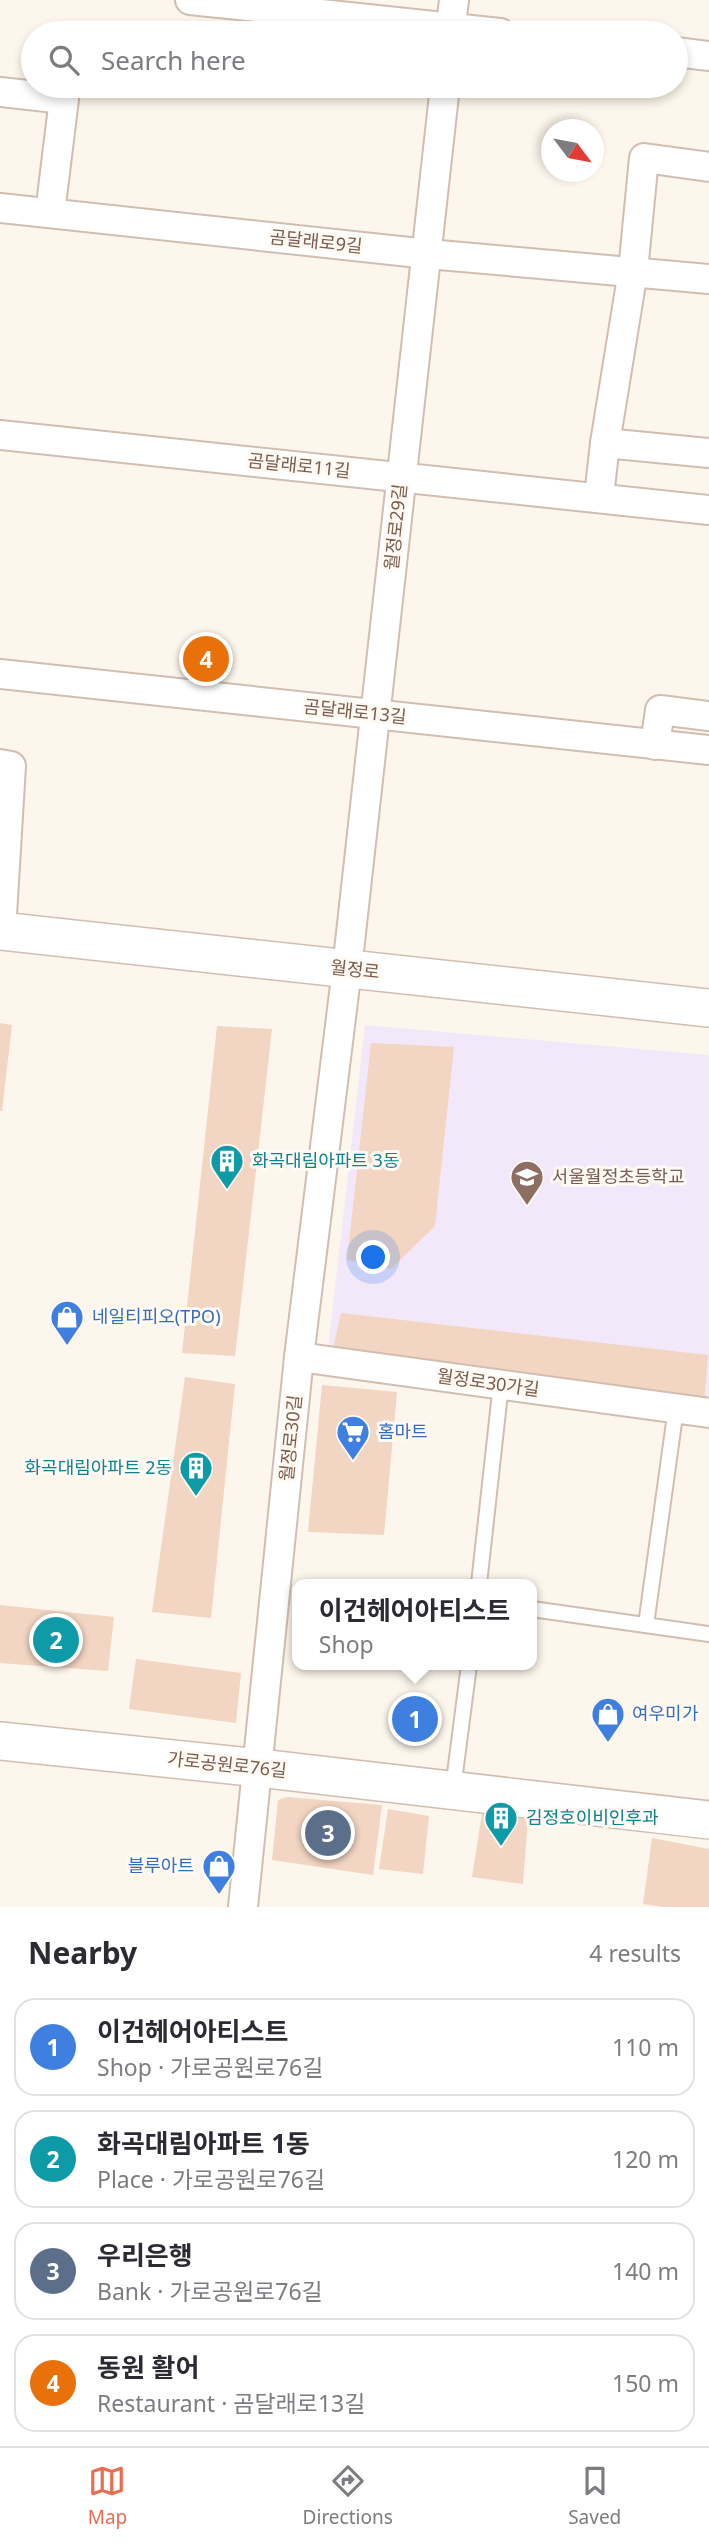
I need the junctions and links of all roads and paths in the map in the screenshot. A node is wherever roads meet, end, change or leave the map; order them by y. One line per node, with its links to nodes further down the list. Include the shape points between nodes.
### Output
1 (190, 0): 3 (street)
2 (454, 0): 4 (street)
3 (367, 21)
4 (452, 21)
5 (688, 53): 6 (street)
6 (709, 56)
7 (0, 92): 8 (street)
8 (21, 94)
9 (55, 98): 13 (street, via 64,99)
10 (444, 98): 14 (street, 월정로29길)
11 (709, 167): 15 (street, via 644,158)
12 (0, 208): 13 (street, 곰달래로9길)
13 (50, 214): 14 (street, 곰달래로9길)
14 (426, 254): 15 (street, 곰달래로9길); 20 (street, 월정로29길)
15 (633, 271): 16 (street, 곰달래로9길); 18 (street)
16 (709, 279)
17 (0, 435): 20 (street, 곰달래로11길)
18 (605, 443): 19 (street); 21 (street)
19 (709, 453)
20 (401, 477): 21 (street, 곰달래로11길); 24 (street, 월정로29길)
21 (599, 497): 22 (street, 곰달래로11길)
22 (709, 510)
23 (0, 674): 24 (street, 곰달래로13길)
24 (375, 715): 26 (street, 곰달래로13길); 30 (street, 월정로29길)
25 (709, 716): 26 (street, via 660,710)
26 (655, 745): 27 (street, 곰달래로13길)
27 (709, 750)
28 (5, 765): 29 (street, 월정로)
29 (0, 931): 30 (street, 월정로)
30 (347, 969): 31 (street, 월정로); 32 (street, 월정로30길)
31 (709, 1008)
32 (299, 1357): 33 (street, 월정로30가길); 42 (street, 월정로30길)
33 (501, 1384): 34 (street, 월정로30가길); 36 (lane)
34 (676, 1408): 35 (street, 월정로30가길); 38 (lane)
35 (709, 1413)
36 (480, 1579)
37 (537, 1610): 38 (lane)
38 (646, 1625): 39 (lane)
39 (709, 1634)
40 (468, 1670): 43 (lane)
41 (0, 1741): 42 (street, 가로공원로76길)
42 (259, 1768): 43 (street, 가로공원로76길); 45 (street, 월정로30길)
43 (453, 1791): 44 (street, 가로공원로76길)
44 (709, 1820)
45 (243, 1907)

